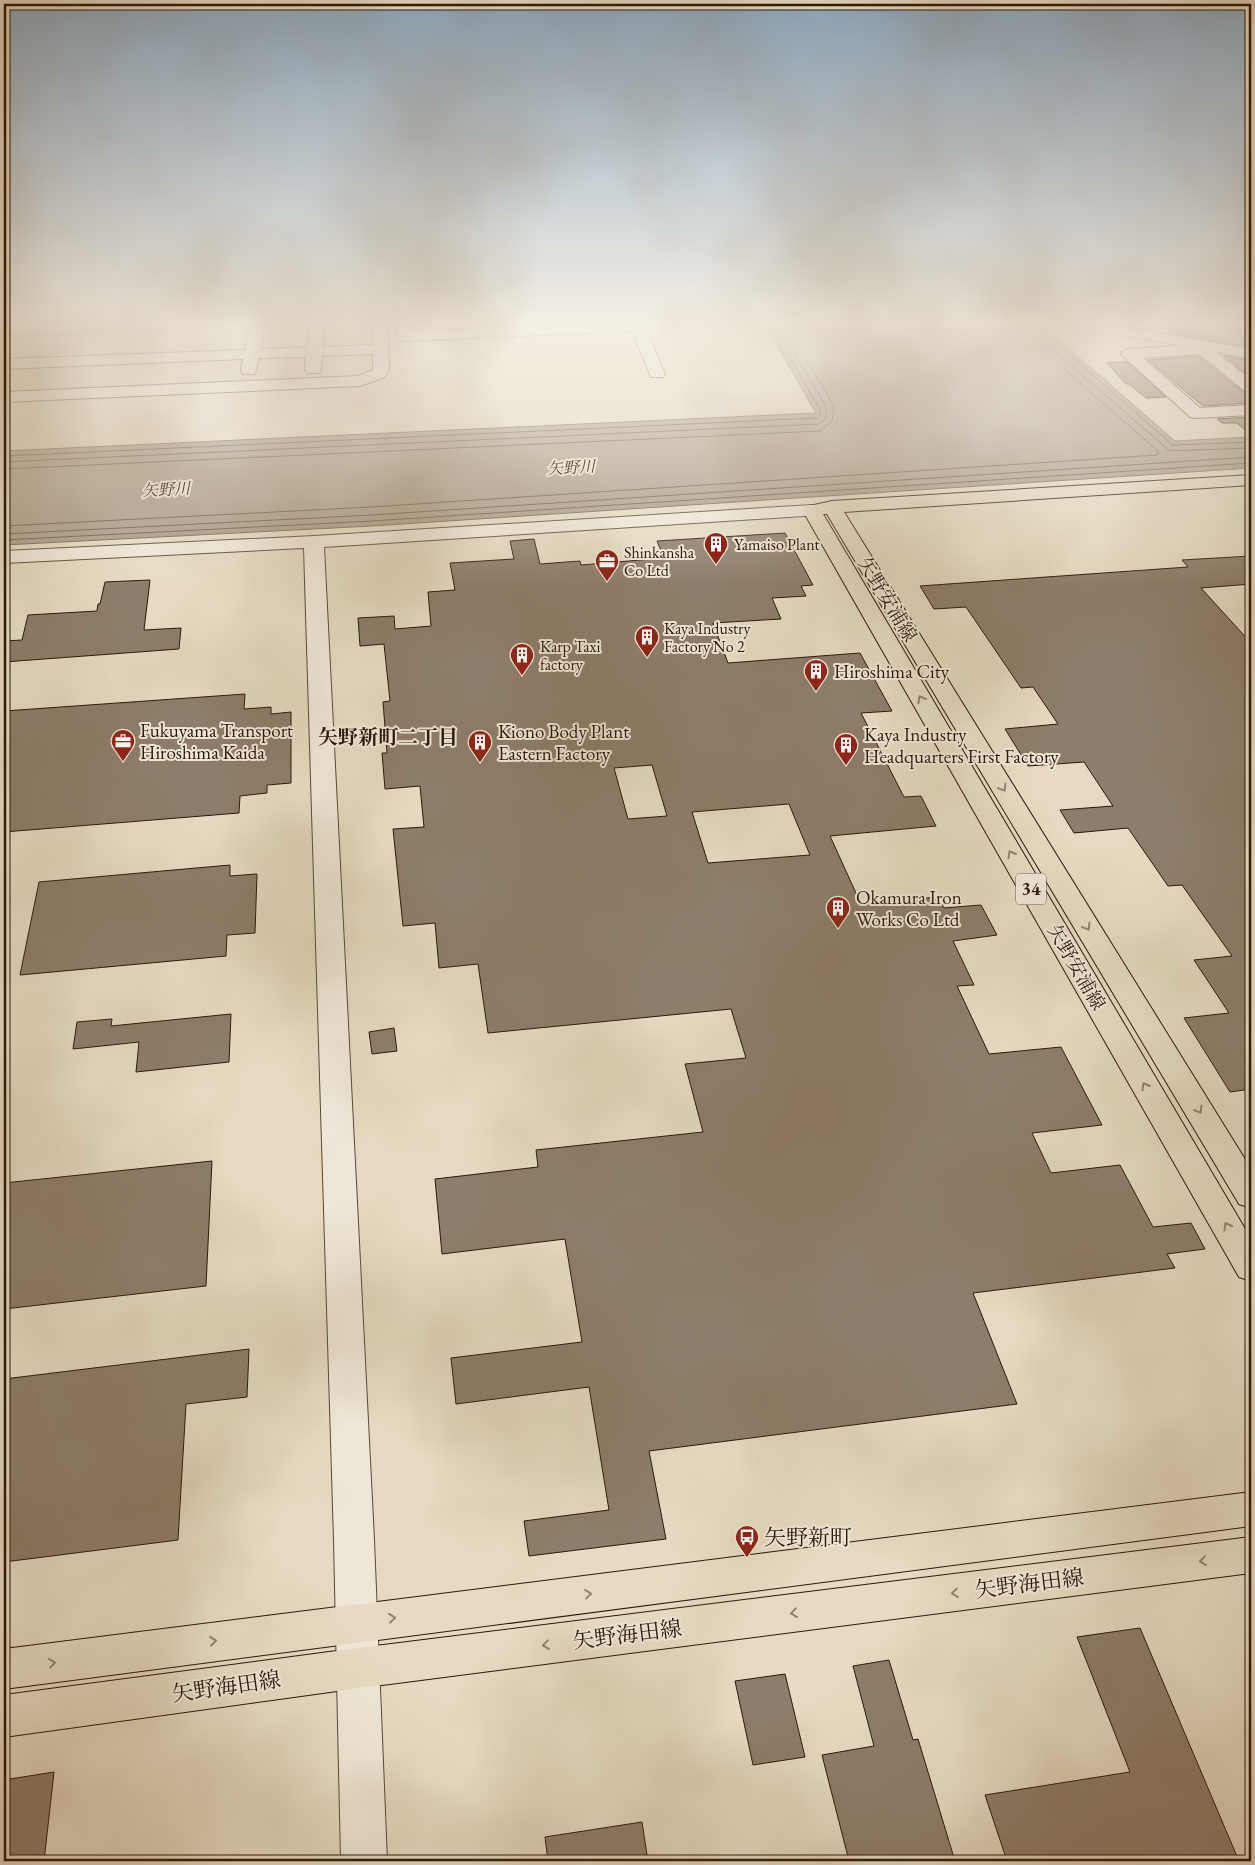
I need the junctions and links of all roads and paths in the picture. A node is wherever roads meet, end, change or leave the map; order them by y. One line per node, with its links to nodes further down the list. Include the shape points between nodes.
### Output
1 (1195, 412): 2 (street)
2 (1214, 412)
3 (1251, 480): 5 (main road)
4 (1251, 489): 5 (main road)
5 (826, 510): 6 (street); 8 (main road, 矢野安浦線 / 34, one-way to 8); 9 (main road, 矢野安浦線 / 34, one-way to 5)
6 (314, 542): 7 (street); 12 (street)
7 (4, 558)
8 (1251, 1196)
9 (1251, 1268)
10 (1251, 1509): 12 (main road, one-way to 10)
11 (1251, 1555): 13 (main road, 矢野海田線, one-way to 13)
12 (357, 1622): 13 (street); 14 (main road, one-way to 12)
13 (359, 1668): 15 (main road, 矢野海田線); 16 (street)
14 (4, 1669)
15 (4, 1716)
16 (364, 1861)

